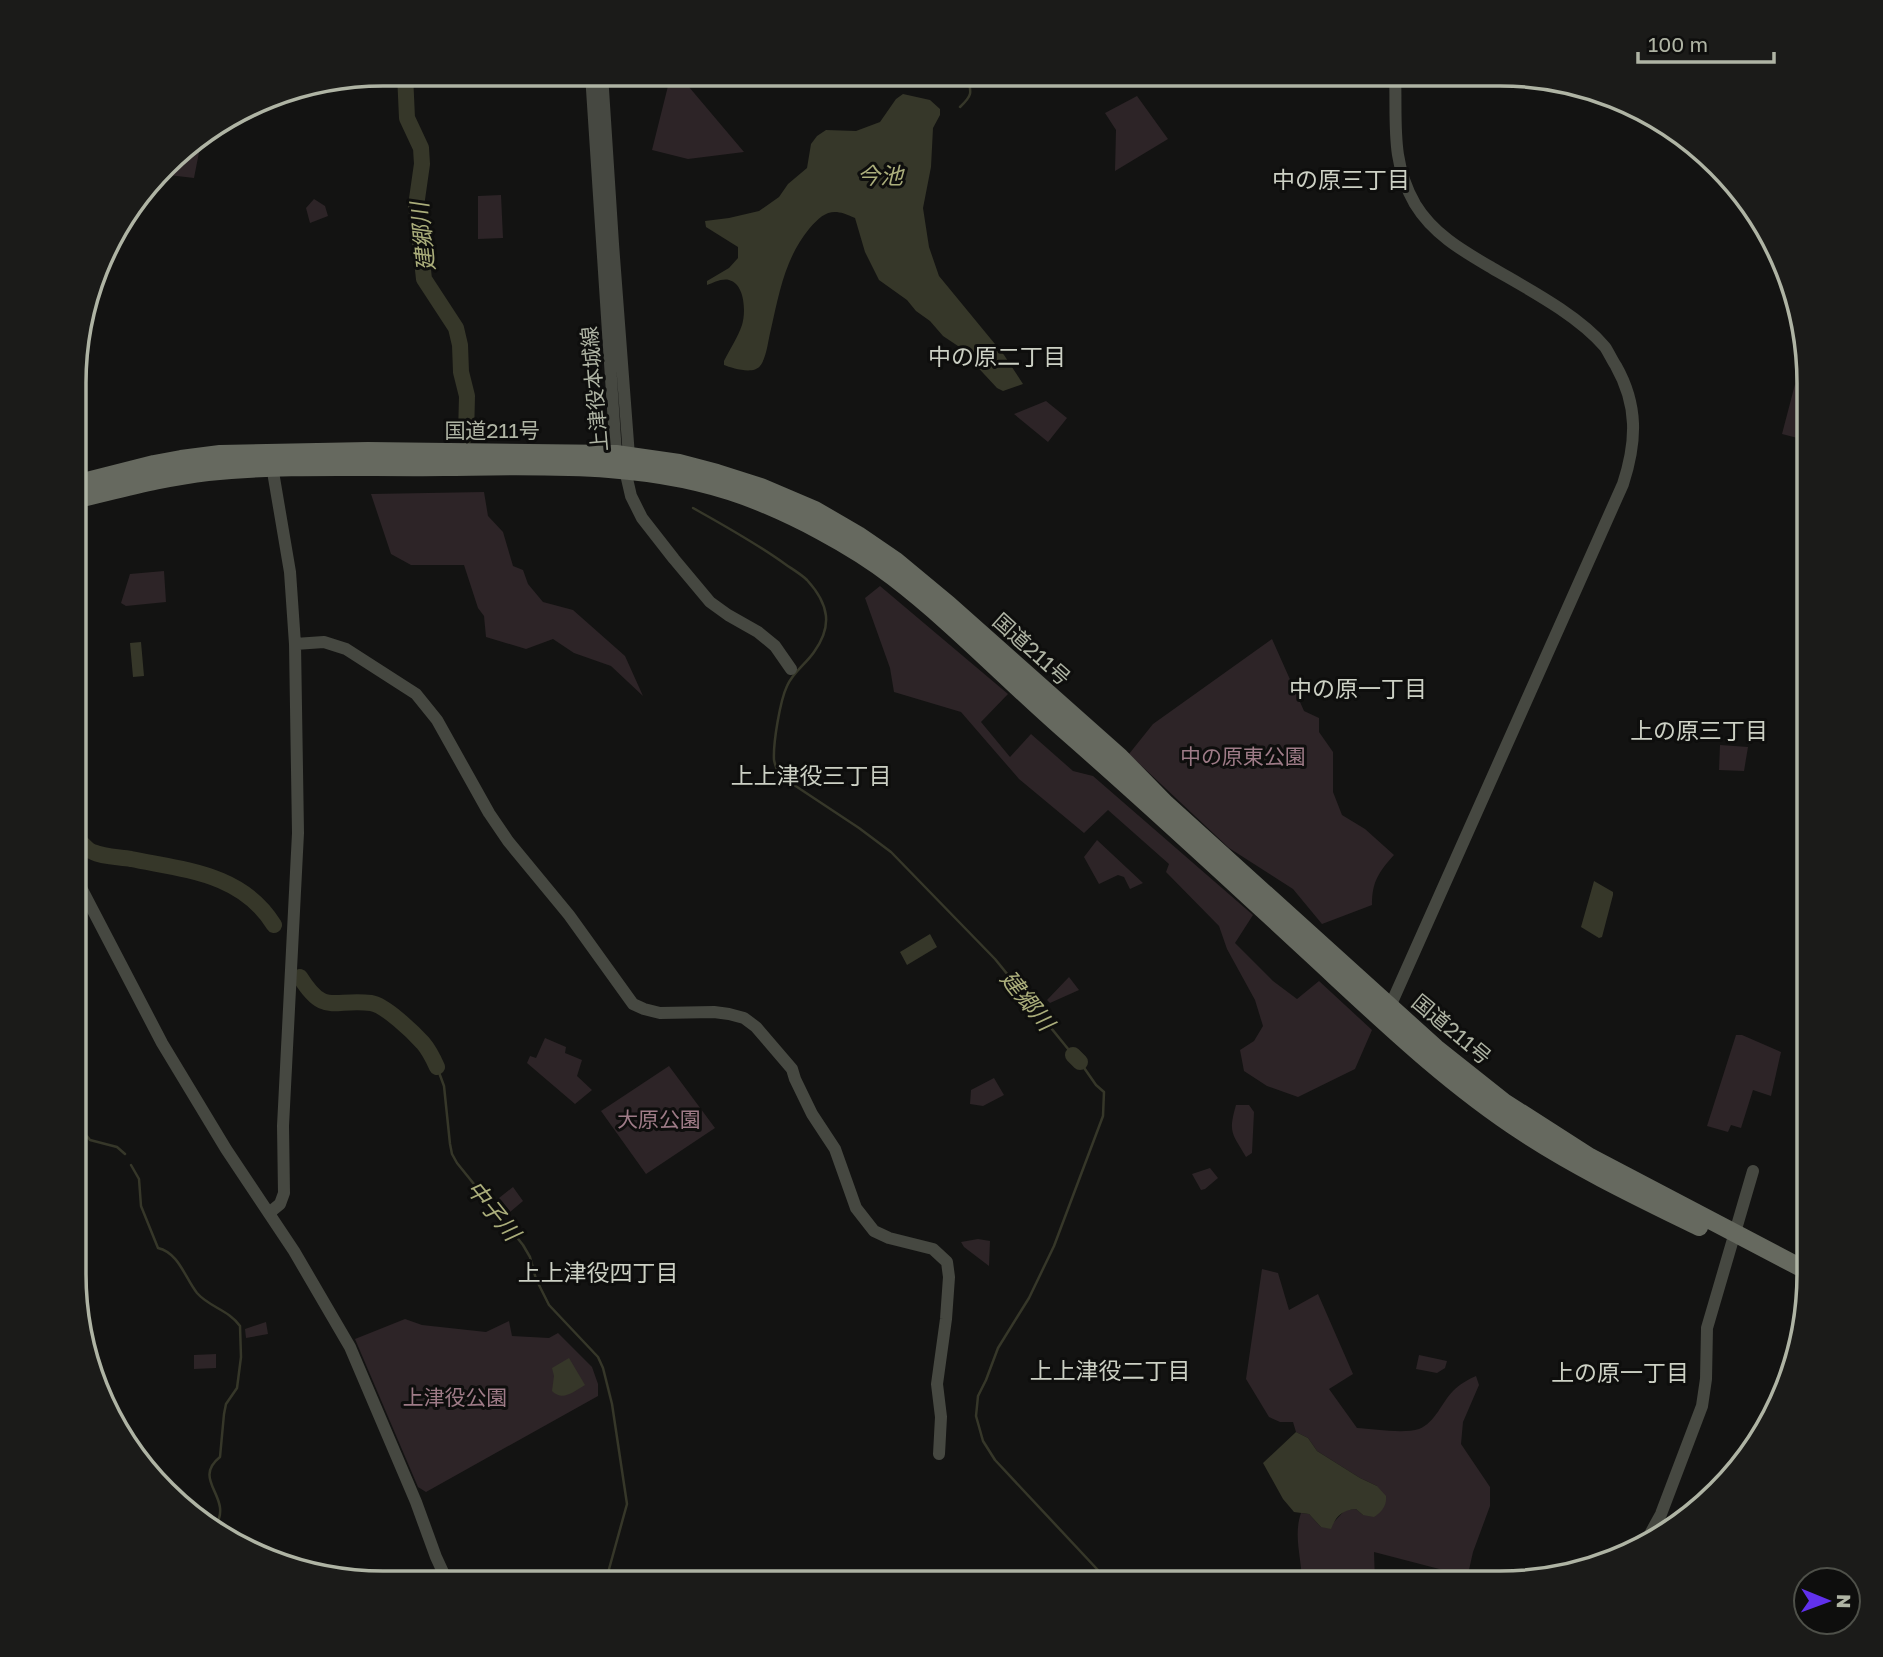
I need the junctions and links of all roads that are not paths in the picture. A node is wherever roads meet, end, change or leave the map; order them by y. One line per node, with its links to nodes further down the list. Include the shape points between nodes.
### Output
1 (592, 86): 4 (street, 上津役本城線)
2 (603, 86): 4 (street, 上津役本城線)
3 (1395, 86): 11 (street, via 1395,139 1416,206 1433,229 1548,301 1606,349 1628,391 1634,438 1623,484)
4 (624, 460): 5 (highway, 国道211号, via 368,452); 9 (street, via 631,496 642,518 674,559 710,602 775,646); 11 (highway, 国道211号, via 679,463 761,487 814,510 896,561 1119,757)
5 (271, 461): 6 (highway, 国道211号, via 220,454); 7 (highway, 国道211号); 8 (street)
6 (86, 481)
7 (86, 497)
8 (295, 644): 13 (street, via 298,845 283,1126 284,1193); 17 (street, via 324,642 346,649 416,694 437,720 508,841 633,1004 660,1013 729,1014 756,1027 792,1069 812,1114 835,1149 856,1208 874,1231 933,1249 947,1262 950,1277 937,1384)
9 (791, 669)
10 (86, 897): 13 (street, via 162,1043)
11 (1387, 1013): 14 (highway, 国道211号, via 1515,1109)
12 (1753, 1171): 14 (street)
13 (269, 1213): 19 (street, via 354,1356)
14 (1732, 1238): 15 (highway, 国道211号); 16 (highway, 国道211号); 18 (street, via 1707,1328 1702,1406)
15 (1797, 1266)
16 (1797, 1276)
17 (939, 1454)
18 (1653, 1528)
19 (443, 1571)

